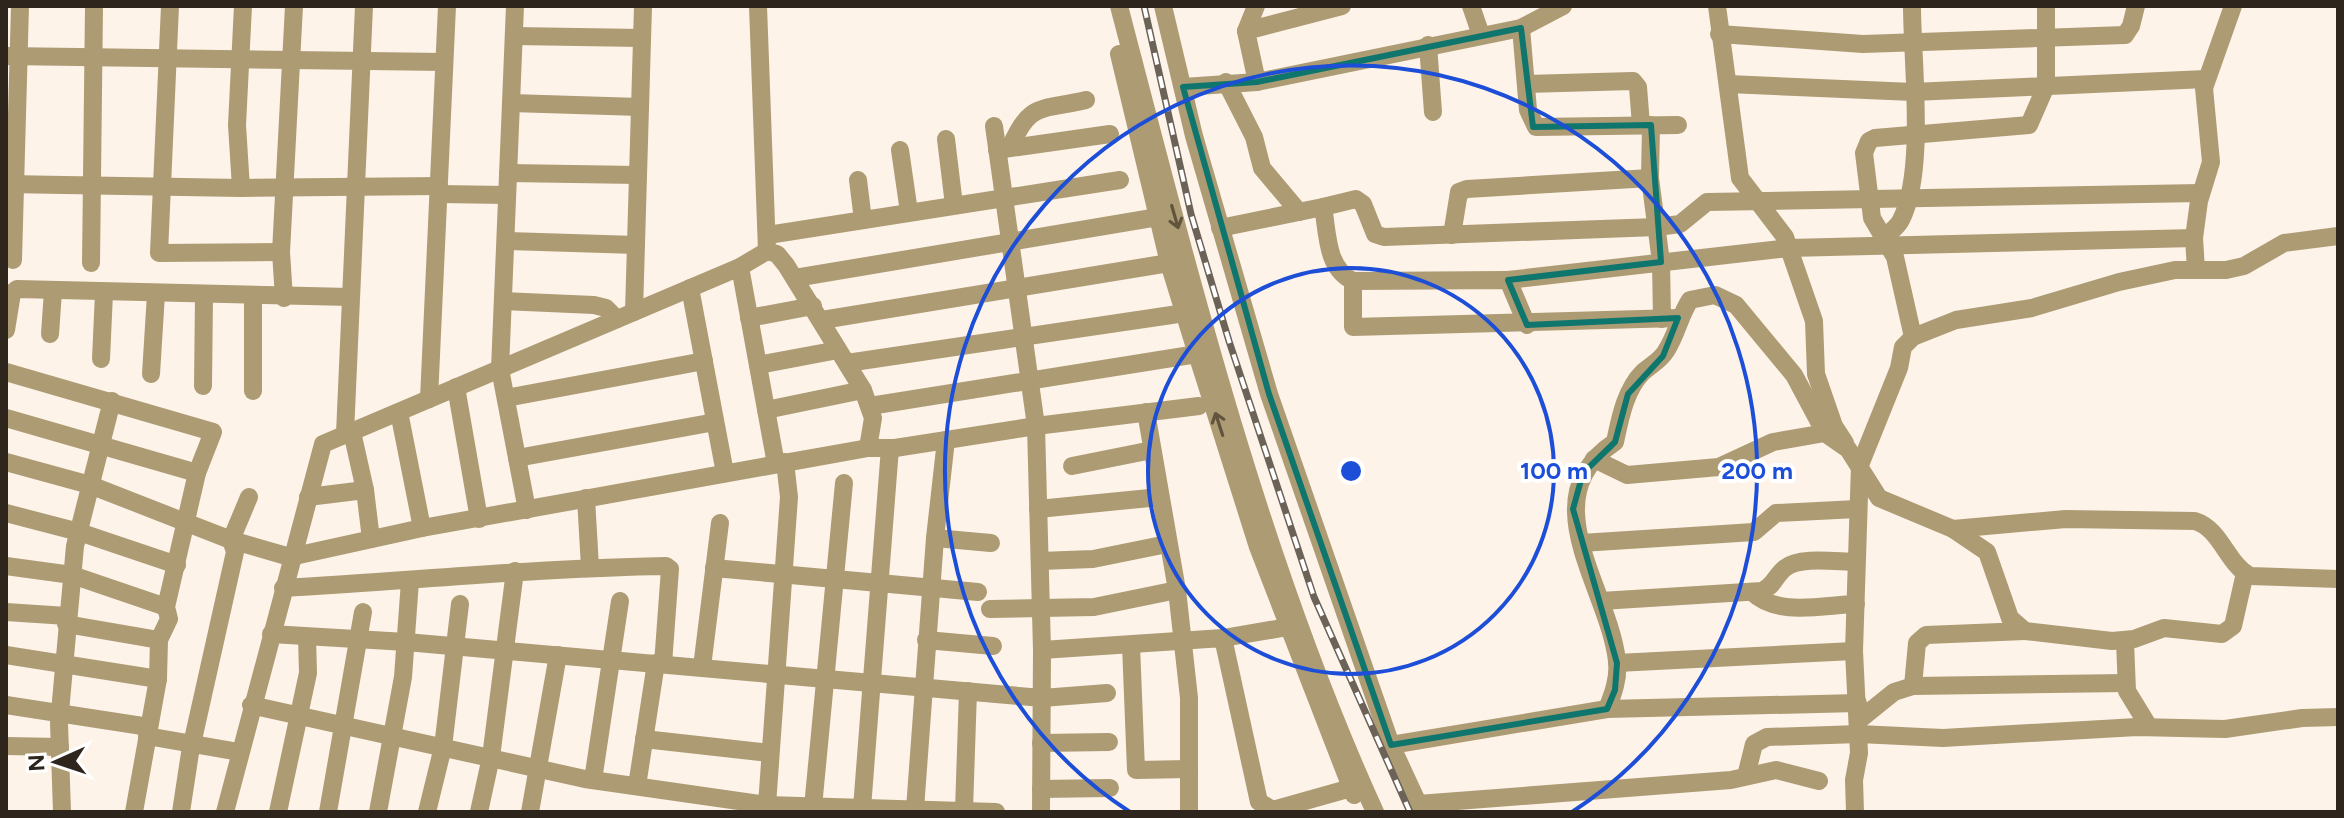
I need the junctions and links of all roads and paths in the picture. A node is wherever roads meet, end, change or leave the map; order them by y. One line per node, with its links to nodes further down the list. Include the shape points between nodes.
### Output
1 (20, 6): 32 (street)
2 (94, 6): 33 (street)
3 (170, 6): 35 (street)
4 (243, 6): 36 (street)
5 (294, 6): 37 (street)
6 (364, 6): 34 (street)
7 (447, 6): 38 (street)
8 (515, 6): 27 (street)
9 (643, 6): 29 (street)
10 (758, 6): 90 (street)
11 (1107, 6): 81 (street)
12 (1119, 6): 301 (street, one-way to 301, via 1268,539)
13 (1163, 6): 45 (street)
14 (1256, 6): 24 (street)
15 (1342, 6): 24 (street)
16 (1471, 6): 26 (street)
17 (1563, 6): 23 (street)
18 (1717, 6): 25 (street)
19 (1912, 6): 30 (street)
20 (2046, 6): 28 (street)
21 (2136, 6): 28 (street, via 2125,35)
22 (2233, 6): 39 (street)
23 (1521, 28): 26 (street); 42 (street)
24 (1246, 31): 41 (street)
25 (1719, 34): 30 (street, via 1863,44); 43 (street)
26 (1481, 35): 31 (street)
27 (514, 36): 29 (street); 48 (street)
28 (2046, 37): 30 (street); 44 (street)
29 (642, 38): 49 (street)
30 (1912, 41): 46 (street)
31 (1428, 45): 41 (street); 50 (street)
32 (12, 57): 33 (street); 64 (street)
33 (92, 57): 35 (street); 65 (street)
34 (362, 59): 37 (street); 38 (street); 66 (street)
35 (168, 60): 36 (street); 67 (street)
36 (241, 61): 37 (street); 68 (street)
37 (293, 62): 69 (street)
38 (444, 62): 70 (street)
39 (2206, 79): 44 (street); 71 (street, via 2211,162)
40 (1226, 82): 41 (street); 45 (street); 80 (street, via 1254,137 1262,168)
41 (1257, 82)
42 (1526, 84): 51 (street, via 1633,81); 51 (street, via 1536,127)
43 (1728, 84): 46 (street); 76 (street, via 1740,178)
44 (2046, 86): 46 (street); 55 (street, via 2029,125)
45 (1183, 87): 84 (street)
46 (1913, 92): 55 (street)
47 (1086, 100): 57 (street, via 1025,115)
48 (511, 103): 49 (street); 59 (street)
49 (640, 107): 60 (street)
50 (1433, 112)
51 (1646, 125): 52 (street); 61 (street)
52 (1678, 125)
53 (994, 126): 57 (street)
54 (1110, 134): 57 (street)
55 (1915, 135): 74 (street); 75 (street, via 1869,141 1864,153)
56 (946, 139): 77 (street)
57 (1003, 149): 73 (street)
58 (900, 150): 79 (street)
59 (508, 173): 60 (street); 72 (street)
60 (638, 175): 92 (street)
61 (1650, 178): 83 (street); 85 (street, via 1467,189 1459,192)
62 (858, 180): 82 (street)
63 (1120, 180): 73 (street)
64 (10, 184): 65 (street); 95 (street)
65 (91, 184): 67 (street); 97 (street)
66 (357, 185): 69 (street); 70 (street); 111 (street)
67 (163, 187): 68 (street); 94 (street, via 159,253)
68 (241, 188): 69 (street)
69 (285, 188): 94 (street)
70 (439, 190): 72 (street); 138 (street)
71 (2201, 193): 74 (street); 87 (street)
72 (507, 195): 88 (street)
73 (1004, 197): 77 (street); 91 (street)
74 (1908, 198): 75 (street); 89 (street)
75 (1869, 199): 76 (street); 89 (street, via 1874,223)
76 (1756, 201): 83 (street, via 1707,202 1680,224); 93 (street)
77 (954, 205): 79 (street)
78 (1323, 207): 80 (street); 85 (street, via 1356,199 1375,234 1384,237); 103 (street, via 1333,264)
79 (909, 212): 82 (street)
80 (1299, 212): 84 (street)
81 (1158, 217): 91 (street); 98 (street)
82 (863, 220): 90 (street)
83 (1657, 227): 85 (street); 96 (street)
84 (1220, 228): 265 (street, via 1269,394)
85 (1452, 235)
86 (2338, 236): 100 (street, via 2284,243 2244,266)
87 (2194, 238): 89 (street); 100 (street)
88 (506, 241): 92 (street); 113 (street)
89 (1887, 241): 93 (street); 123 (street)
90 (768, 243): 99 (street); 101 (street)
91 (1010, 243): 101 (street); 106 (street)
92 (636, 245): 116 (street)
93 (1789, 248): 96 (street); 153 (street, via 1814,321 1816,374)
94 (281, 252): 112 (street)
95 (13, 260)
96 (1661, 262): 102 (street); 118 (street)
97 (91, 263)
98 (1169, 263): 106 (street); 115 (street)
99 (740, 267): 104 (street); 117 (street)
100 (2196, 270): 123 (street, via 2175,270 2032,308 1956,320)
101 (795, 278): 114 (street)
102 (1508, 280): 103 (street); 119 (street)
103 (1353, 281): 119 (street, via 1353,327)
104 (690, 288): 116 (street); 127 (street)
105 (53, 291): 107 (street); 120 (street, via 14,291); 121 (street)
106 (1017, 291): 114 (street); 122 (street)
107 (104, 293): 108 (street); 126 (street)
108 (156, 294): 109 (street); 131 (street)
109 (204, 296): 110 (street); 133 (street)
110 (253, 297): 112 (street); 135 (street)
111 (350, 297): 112 (street); 147 (street)
112 (284, 298)
113 (503, 301): 116 (street, via 594,305); 129 (street)
114 (817, 313): 117 (street); 125 (street)
115 (1185, 313): 122 (street); 124 (street)
116 (626, 315): 129 (street)
117 (749, 318): 128 (street)
118 (1670, 319): 119 (street); 148 (street, via 1690,300 1715,295 1736,305 1794,375); 156 (street, via 1675,337 1628,394 1615,442)
119 (1527, 325)
120 (6, 330)
121 (50, 334)
122 (1023, 336): 125 (street); 132 (street)
123 (1913, 337): 159 (street, via 1903,347)
124 (1197, 354): 132 (street); 216 (street, one-way to 124)
125 (842, 357): 128 (street); 137 (street)
126 (101, 359)
127 (704, 361): 136 (street); 145 (street)
128 (758, 365): 141 (street)
129 (500, 369): 134 (street); 136 (street)
130 (6, 372): 139 (street)
131 (151, 374)
132 (1029, 382): 137 (street); 146 (street)
133 (203, 386)
134 (456, 387): 138 (street); 174 (street)
135 (253, 391)
136 (506, 398): 155 (street)
137 (867, 398): 141 (street); 151 (street, via 872,426)
138 (429, 399): 142 (street)
139 (112, 401): 150 (street); 161 (street, via 213,432)
140 (1199, 406): 143 (street)
141 (766, 410): 158 (street)
142 (399, 412): 147 (street); 177 (street)
143 (1146, 412): 146 (street); 154 (street)
144 (6, 418): 150 (street)
145 (715, 422): 155 (street); 162 (street)
146 (1036, 426): 149 (street); 170 (street)
147 (349, 433): 165 (street); 167 (street, via 323,444)
148 (1825, 433): 153 (street); 156 (street, via 1773,442 1719,467 1627,475)
149 (946, 440): 152 (street); 180 (street)
150 (101, 444): 161 (street); 164 (street)
151 (868, 448): 152 (street); 158 (street)
152 (890, 448): 200 (street)
153 (1848, 449): 159 (street)
154 (1152, 450): 160 (street); 168 (street)
155 (517, 458): 172 (street)
156 (1594, 459): 184 (street, via 1583,473 1573,509)
157 (6, 462): 164 (street)
158 (781, 463): 162 (street); 195 (street, via 789,497)
159 (1860, 465): 171 (street); 178 (street, via 1879,498)
160 (1072, 466)
161 (197, 473): 175 (street)
162 (725, 473): 169 (street)
163 (844, 483): 197 (street)
164 (90, 485): 175 (street); 179 (street)
165 (365, 490): 167 (street); 181 (street)
166 (249, 497): 182 (street)
167 (308, 497): 186 (street)
168 (1160, 497): 170 (street); 185 (street)
169 (586, 498): 172 (street); 191 (street)
170 (1038, 509): 187 (street)
171 (1857, 509): 184 (street, via 1776,513 1754,532); 188 (street)
172 (527, 510): 174 (street)
173 (6, 513): 179 (street)
174 (479, 519): 177 (street)
175 (188, 523): 182 (street); 189 (street)
176 (720, 523): 192 (street)
177 (422, 528): 181 (street)
178 (1953, 529): 194 (street, via 2066,519 2195,521 2209,528); 217 (street, via 1987,552 2010,618)
179 (79, 532): 189 (street); 196 (street)
180 (935, 538): 183 (street); 201 (street)
181 (371, 539): 186 (street)
182 (231, 540): 186 (street); 264 (street, via 235,552)
183 (991, 543)
184 (1581, 543): 207 (street)
185 (1167, 544): 187 (street, via 1093,559); 203 (street)
186 (290, 557): 202 (street)
187 (1040, 561): 210 (street)
188 (1856, 562): 205 (street, via 1794,563 1771,587); 209 (street)
189 (177, 565): 211 (street)
190 (6, 566): 196 (street)
191 (590, 567): 193 (street); 238 (street, via 668,567)
192 (714, 568): 195 (street); 239 (street)
193 (515, 571): 199 (street); 231 (street)
194 (2245, 573): 198 (street); 224 (street, via 2233,626 2226,632 2164,628)
195 (783, 574): 197 (street); 240 (street)
196 (72, 575): 211 (street); 215 (street)
197 (835, 578): 200 (street); 241 (street)
198 (2338, 579)
199 (410, 581): 202 (street); 226 (street)
200 (881, 582): 201 (street); 243 (street)
201 (931, 587): 204 (street); 222 (street)
202 (283, 588): 218 (street)
203 (1177, 590): 210 (street, via 1094,607); 223 (street)
204 (978, 592)
205 (1752, 592): 207 (street); 209 (street, via 1777,607)
206 (620, 601): 235 (street)
207 (1601, 601): 237 (street)
208 (460, 604): 229 (street)
209 (1856, 604): 232 (street)
210 (1041, 606): 212 (street); 230 (street)
211 (166, 607): 221 (street, via 169,619)
212 (990, 609)
213 (6, 612): 215 (street)
214 (363, 612): 225 (street)
215 (66, 620): 221 (street); 236 (street)
216 (1288, 627): 220 (street); 279 (street)
217 (2025, 631): 224 (street); 245 (street, via 1920,638)
218 (271, 634): 219 (street); 251 (street)
219 (307, 637): 225 (street); 254 (street, via 308,673)
220 (1223, 638): 223 (street); 279 (street, via 1259,802 1273,810)
221 (159, 640): 242 (street)
222 (926, 640): 228 (street); 246 (street)
223 (1182, 641): 227 (street); 273 (street)
224 (2125, 641): 244 (street)
225 (358, 642): 226 (street); 257 (street)
226 (406, 642): 229 (street); 260 (street)
227 (1131, 645): 230 (street); 273 (street, via 1136,770)
228 (993, 646)
229 (457, 647): 231 (street); 268 (street)
230 (1042, 650): 249 (street)
231 (506, 651): 234 (street); 271 (street)
232 (1854, 651): 237 (street); 256 (street)
233 (6, 655): 236 (street)
234 (558, 655): 235 (street); 272 (street)
235 (612, 660): 238 (street); 275 (street)
236 (63, 663): 242 (street); 253 (street)
237 (1617, 663): 252 (street)
238 (660, 664): 239 (street); 261 (street)
239 (702, 667): 240 (street)
240 (776, 673): 241 (street); 270 (street)
241 (826, 678): 243 (street); 282 (street)
242 (158, 679): 259 (street)
243 (874, 682): 246 (street); 283 (street)
244 (2125, 683): 245 (street); 258 (street)
245 (1913, 686): 256 (street, via 1894,692)
246 (923, 687): 247 (street); 285 (street)
247 (968, 691): 249 (street); 286 (street)
248 (1107, 693): 249 (street)
249 (1042, 698): 263 (street)
250 (6, 705): 253 (street)
251 (251, 705): 254 (street); 269 (street)
252 (1607, 709): 256 (street); 265 (street)
253 (60, 713): 259 (street); 267 (street)
254 (299, 714): 257 (street); 291 (street)
255 (2338, 717): 258 (street, via 2225,729)
256 (1858, 719): 258 (street, via 1943,738); 274 (street, via 1760,738); 302 (street)
257 (346, 725): 260 (street); 292 (street)
258 (2149, 727)
259 (148, 732): 264 (street); 288 (street)
260 (393, 736): 268 (street); 293 (street)
261 (644, 739): 270 (street); 277 (street)
262 (1109, 742): 263 (street)
263 (1041, 743): 280 (street)
264 (192, 744): 269 (street); 289 (street)
265 (1391, 745): 284 (street)
266 (6, 746): 267 (street)
267 (60, 747): 287 (street)
268 (443, 747): 271 (street); 294 (street)
269 (239, 752): 290 (street)
270 (770, 753): 281 (street)
271 (491, 757): 272 (street); 295 (street)
272 (539, 768): 275 (street); 296 (street)
273 (1189, 769): 299 (street)
274 (1746, 776): 276 (street, via 1776,770); 284 (street)
275 (593, 780): 277 (street)
276 (1819, 781)
277 (637, 786): 281 (street)
278 (1110, 788): 280 (street)
279 (1351, 788): 300 (street)
280 (1041, 789): 298 (street)
281 (767, 805): 282 (street)
282 (813, 807): 283 (street)
283 (862, 808): 285 (street)
284 (1420, 808)
285 (915, 809): 286 (street)
286 (964, 810): 297 (street)
287 (62, 812)
288 (134, 812)
289 (181, 812)
290 (225, 812)
291 (278, 812)
292 (328, 812)
293 (378, 812)
294 (427, 812)
295 (479, 812)
296 (530, 812)
297 (996, 812)
298 (1041, 812)
299 (1189, 812)
300 (1361, 812)
301 (1375, 812)
302 (1855, 812)

